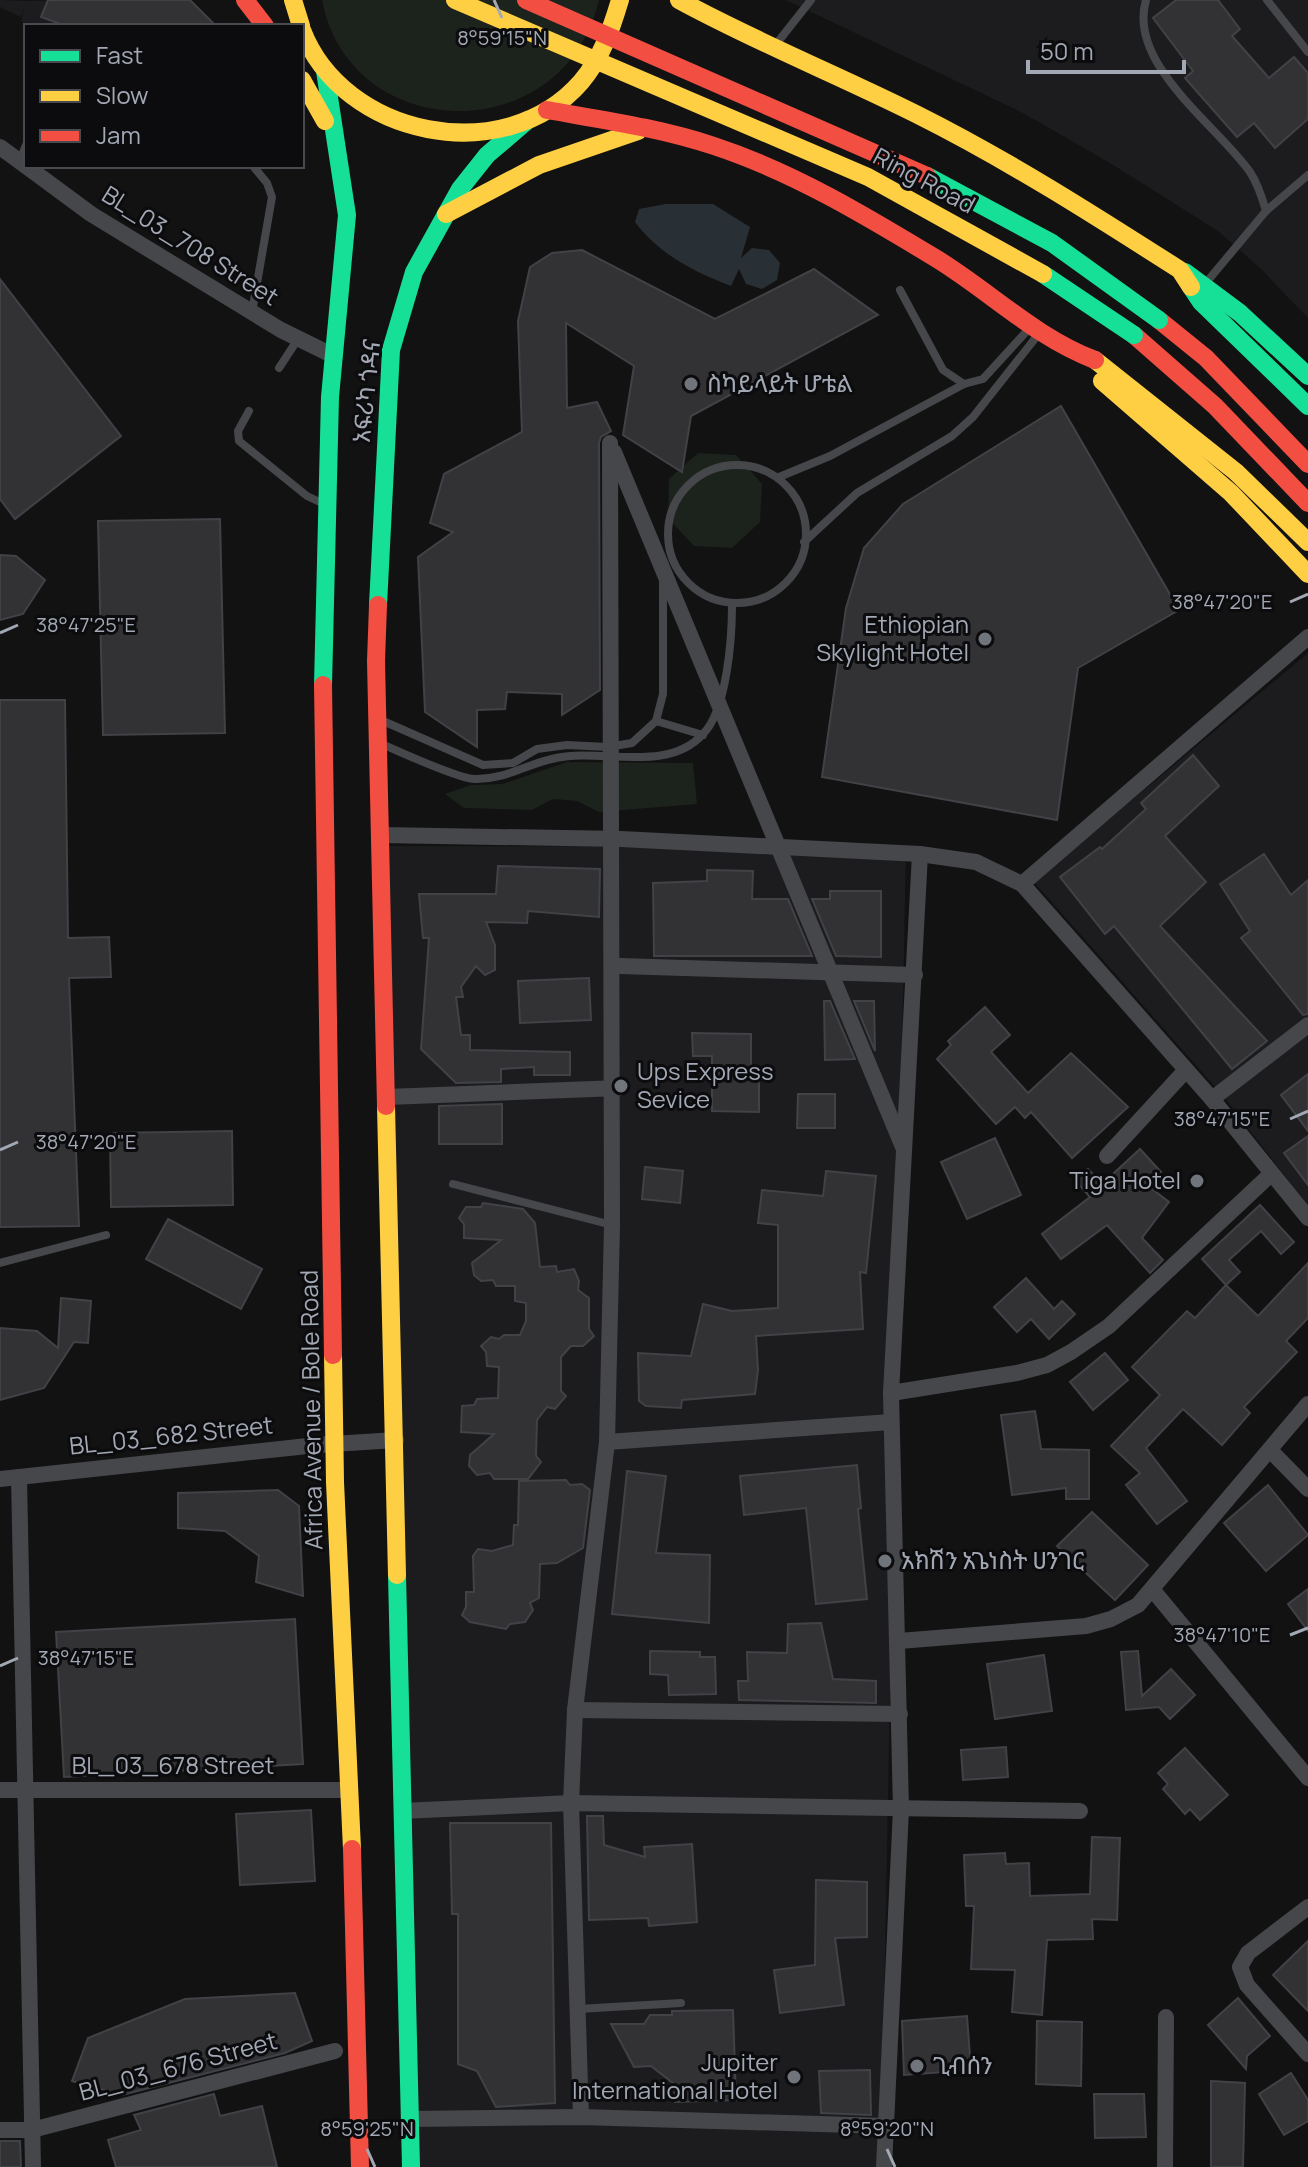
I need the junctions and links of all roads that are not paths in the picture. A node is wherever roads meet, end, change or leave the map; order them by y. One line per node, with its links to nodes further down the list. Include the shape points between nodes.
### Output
1 (245, 0): 10 (main road)
2 (293, 0): 11 (main road)
3 (455, 0): 44 (main road, Ring Road, bridge, via 868,177 1018,257 1134,335 1215,406)
4 (526, 0): 42 (main road, Ring Road, bridge, via 916,170 1052,243 1217,369)
5 (620, 0): 17 (main road, via 605,45 580,82)
6 (679, 0): 13 (main road)
7 (811, 0): 13 (lane)
8 (1146, 0): 26 (lane, via 1142,24 1157,60 1249,171)
9 (1267, 0): 14 (lane)
10 (263, 24)
11 (300, 24)
12 (304, 33): 15 (main road)
13 (773, 49): 28 (main road, via 916,114 1060,193)
14 (1308, 52)
15 (325, 71): 18 (main road, via 357,103 397,125 440,135 485,134); 20 (main road, አፍሪካ ጎዳና)
16 (304, 84): 20 (main road)
17 (547, 110): 18 (main road); 19 (main road)
18 (528, 120): 27 (main road, አፍሪካ ጎዳና, via 487,155)
19 (647, 129): 27 (main road, via 576,147 529,166); 32 (main road, via 734,153 789,177 927,253)
20 (333, 135): 35 (main road, አፍሪካ ጎዳና, via 347,215)
21 (0, 147): 22 (street, BL_03_708 Street)
22 (24, 164)
23 (29, 168): 31 (street, BL_03_708 Street, via 91,214)
24 (255, 168): 31 (lane, via 272,197)
25 (1308, 175): 26 (lane)
26 (1266, 211): 29 (lane)
27 (446, 214): 53 (main road, አፍሪካ ጎዳና, via 414,272 391,350 376,661)
28 (1180, 270): 29 (main road); 39 (main road, via 1201,302)
29 (1204, 284): 37 (main road)
30 (900, 290): 38 (lane, via 943,370)
31 (252, 313): 33 (street, BL_03_708 Street)
32 (1036, 327): 34 (main road); 38 (lane, via 983,379); 46 (lane, via 973,417 952,436 857,493)
33 (298, 339): 35 (street, BL_03_708 Street); 36 (lane)
34 (1067, 350): 47 (main road, via 1091,356 1136,389 1236,472); 49 (main road, via 1231,493)
35 (334, 356): 45 (main road, አፍሪካ ጎዳና)
36 (279, 368)
37 (1308, 376)
38 (964, 384): 43 (lane, via 830,456)
39 (1308, 406)
40 (249, 411): 45 (lane, via 238,431 239,441 307,496)
41 (610, 443): 65 (street); 68 (street); 73 (street)
42 (1308, 464)
43 (779, 477): 46 (lane, via 804,512); 48 (lane, via 739,463 697,475 671,508)
44 (1308, 503)
45 (325, 504): 52 (main road, አፍሪካ ጎዳና)
46 (804, 542): 50 (lane, via 803,559 773,595)
47 (1308, 542)
48 (669, 551): 50 (lane, via 692,588); 54 (lane, via 662,567 663,694)
49 (1308, 574)
50 (732, 605): 55 (lane, via 732,638 716,715)
51 (1308, 637): 60 (street)
52 (323, 651): 81 (main road, Africa Avenue / Bole Road)
53 (378, 718): 54 (lane, via 494,766 513,763 537,749 632,743); 56 (main road)
54 (656, 721): 55 (lane)
55 (703, 735): 56 (lane, via 680,752 559,757 494,778 469,779)
56 (378, 742): 57 (main road)
57 (381, 835): 58 (street); 66 (main road)
58 (621, 839): 59 (street); 61 (street)
59 (920, 854): 60 (street, via 976,862); 62 (street)
60 (1022, 884): 64 (street)
61 (620, 966): 62 (street); 65 (street)
62 (915, 975): 68 (street)
63 (1308, 1025): 67 (street)
64 (1186, 1070): 67 (street); 69 (street)
65 (619, 1088): 66 (street)
66 (387, 1097): 79 (main road)
67 (1212, 1099): 70 (street)
68 (905, 1152): 76 (street)
69 (1107, 1156)
70 (1271, 1174): 72 (street); 76 (street, via 1109,1326 1071,1352 1017,1373)
71 (453, 1184): 73 (lane)
72 (1308, 1218)
73 (612, 1225): 80 (street)
74 (106, 1235): 75 (lane)
75 (0, 1263)
76 (891, 1393): 78 (street)
77 (1308, 1404): 82 (street)
78 (891, 1422): 80 (street); 87 (street)
79 (396, 1440): 81 (street, BL_03_682 Street); 96 (main road)
80 (607, 1442): 88 (street)
81 (334, 1443): 83 (street, BL_03_682 Street); 92 (main road, Africa Avenue / Bole Road)
82 (1270, 1450): 85 (street); 86 (street)
83 (19, 1477): 84 (street, BL_03_682 Street); 93 (street)
84 (0, 1479)
85 (1308, 1489)
86 (1152, 1589): 87 (street, via 1138,1605 1086,1626); 90 (street)
87 (899, 1641): 89 (street)
88 (575, 1710): 89 (street); 94 (street)
89 (900, 1714): 95 (street)
90 (1308, 1778)
91 (0, 1790): 93 (street, BL_03_678 Street)
92 (347, 1790): 93 (street, BL_03_678 Street); 110 (main road, Africa Avenue / Bole Road, via 356,1927)
93 (28, 1791): 108 (street)
94 (571, 1803): 95 (street); 96 (street); 100 (street)
95 (901, 1809): 97 (street); 106 (street)
96 (402, 1811): 105 (main road)
97 (1080, 1811)
98 (1308, 1907): 103 (street, via 1248,1953 1240,1967 1247,1985)
99 (681, 2003): 100 (lane)
100 (577, 2009): 104 (street)
101 (1166, 2017): 113 (street)
102 (335, 2051): 108 (street, BL_03_676 Street)
103 (1308, 2054)
104 (581, 2117): 105 (street); 106 (street)
105 (409, 2119): 111 (main road)
106 (885, 2126): 112 (street)
107 (0, 2130): 108 (street, BL_03_676 Street)
108 (32, 2130): 109 (street)
109 (33, 2167)
110 (360, 2167)
111 (411, 2167)
112 (884, 2167)
113 (1165, 2167)

